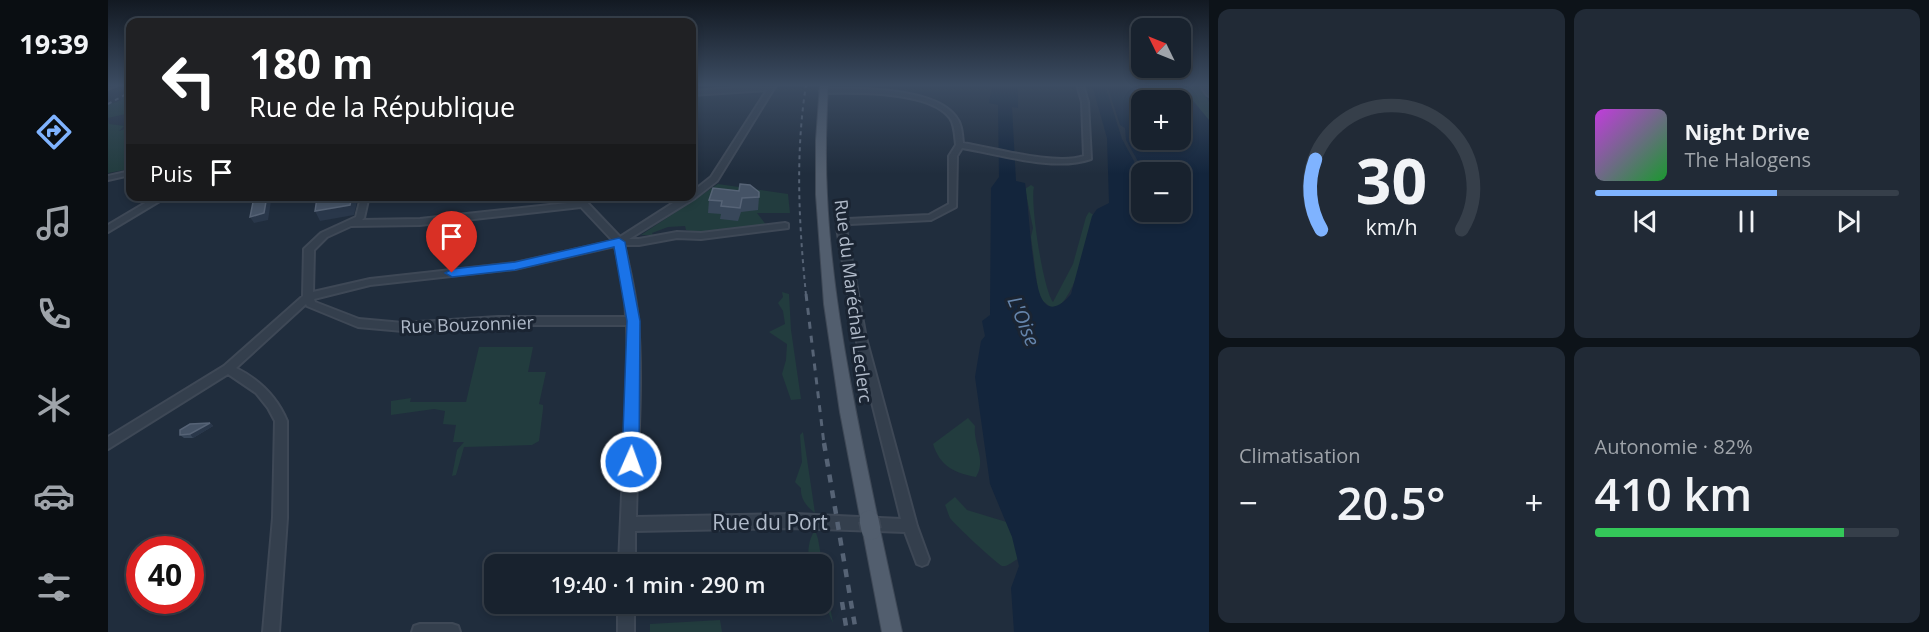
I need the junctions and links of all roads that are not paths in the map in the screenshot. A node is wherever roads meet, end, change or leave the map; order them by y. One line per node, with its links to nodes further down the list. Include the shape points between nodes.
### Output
1 (755, 114): 8 (street, via 714,179)
2 (829, 114): 31 (main road, Rue du Maréchal Leclerc, via 819,175 824,253 844,388)
3 (951, 114): 5 (street)
4 (1086, 114): 5 (street, via 1088,157 1073,163)
5 (960, 145): 23 (street, via 953,156 953,205 944,212 931,217 848,222 841,228 861,338)
6 (126, 173): 7 (street)
7 (108, 178)
8 (696, 192)
9 (156, 201): 16 (street)
10 (364, 201): 14 (street, via 362,215)
11 (581, 201): 13 (street)
12 (683, 201): 17 (street)
13 (584, 204): 14 (street, via 399,224); 17 (street)
14 (351, 223): 18 (street, via 324,235 311,246)
15 (785, 226): 17 (street)
16 (108, 229)
17 (619, 242): 18 (street, via 515,266 370,282); 19 (street)
18 (308, 297): 19 (street, Rue Bouzonnier, via 311,304 366,325); 20 (street)
19 (633, 321): 22 (street)
20 (228, 369): 21 (street); 27 (street, via 254,384 277,410 281,421 280,518)
21 (113, 440)
22 (629, 524): 23 (street, Rue du Port, via 795,521); 24 (street)
23 (910, 526): 25 (street)
24 (628, 554)
25 (922, 559)
26 (626, 614): 30 (street)
27 (271, 632)
28 (420, 632): 29 (street)
29 (452, 632)
30 (626, 632)
31 (892, 632)

